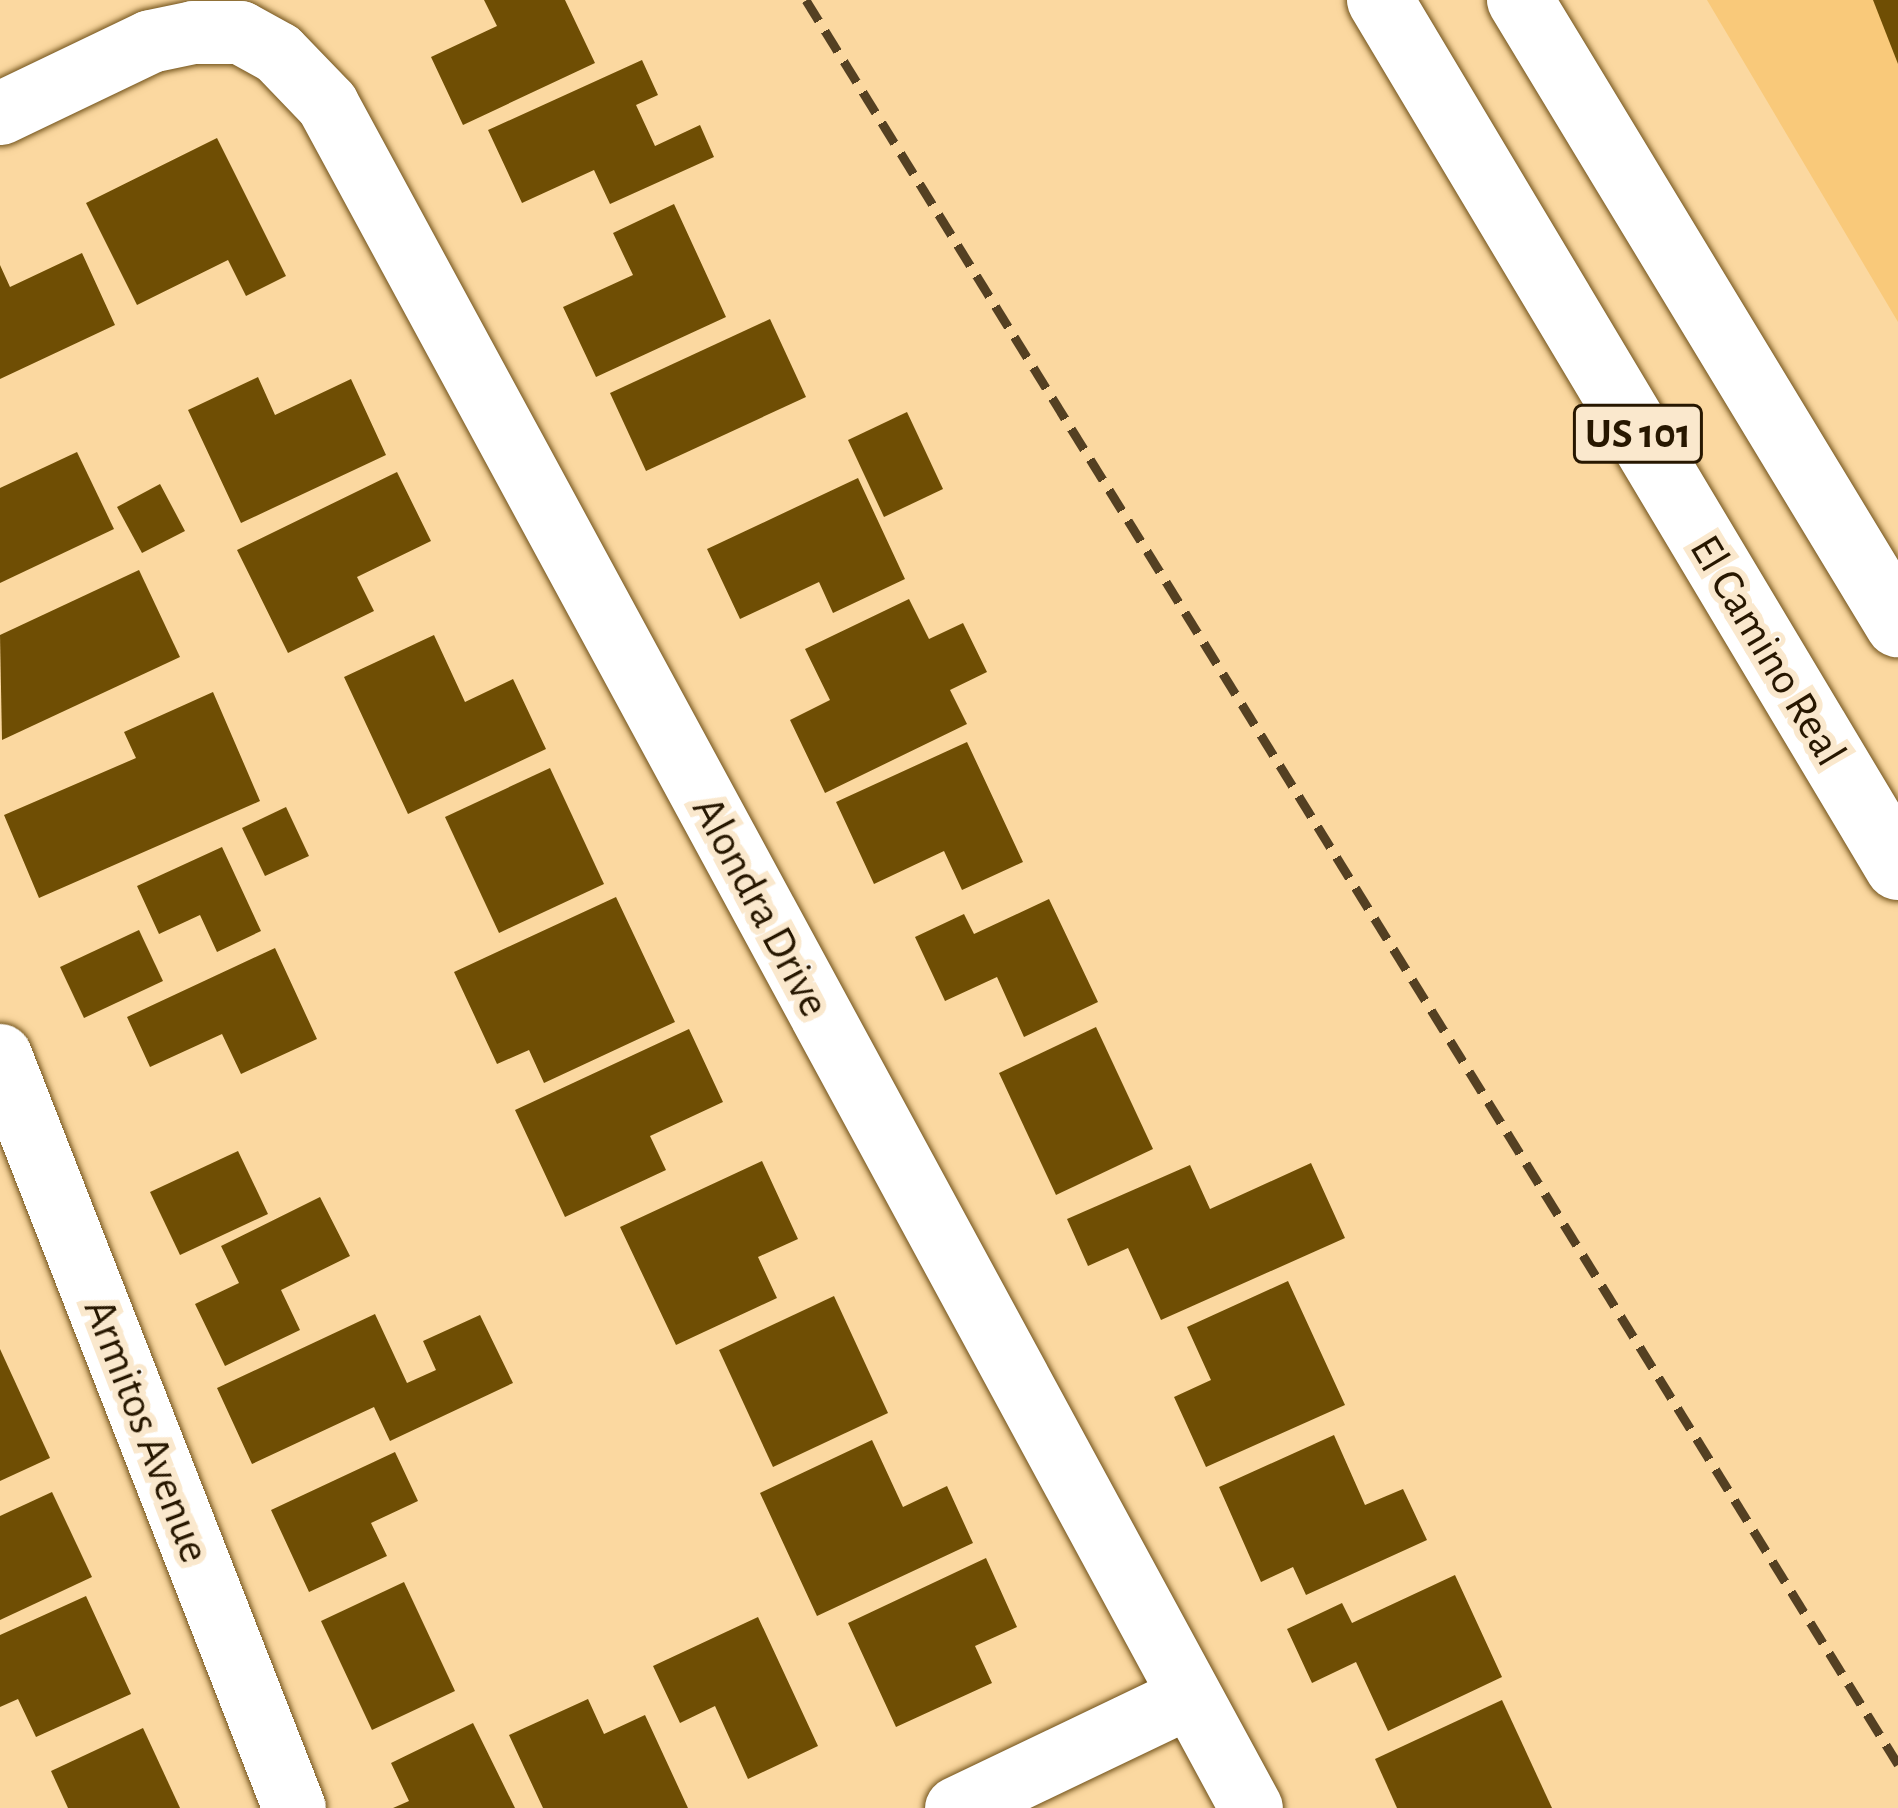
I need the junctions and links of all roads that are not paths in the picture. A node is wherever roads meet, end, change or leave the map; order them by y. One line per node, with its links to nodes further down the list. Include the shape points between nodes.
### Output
1 (1380, 0): 5 (highway, El Camino Real / US 101)
2 (1520, 0): 4 (highway, US 101)
3 (0, 112): 7 (street, Alondra Drive, via 150,41 240,32 278,53 327,104)
4 (1898, 624)
5 (1898, 867)
6 (0, 1054): 8 (street, Armitos Avenue)
7 (1186, 1698): 9 (street); 10 (street, Alondra Drive)
8 (294, 1808)
9 (956, 1808)
10 (1251, 1808)

